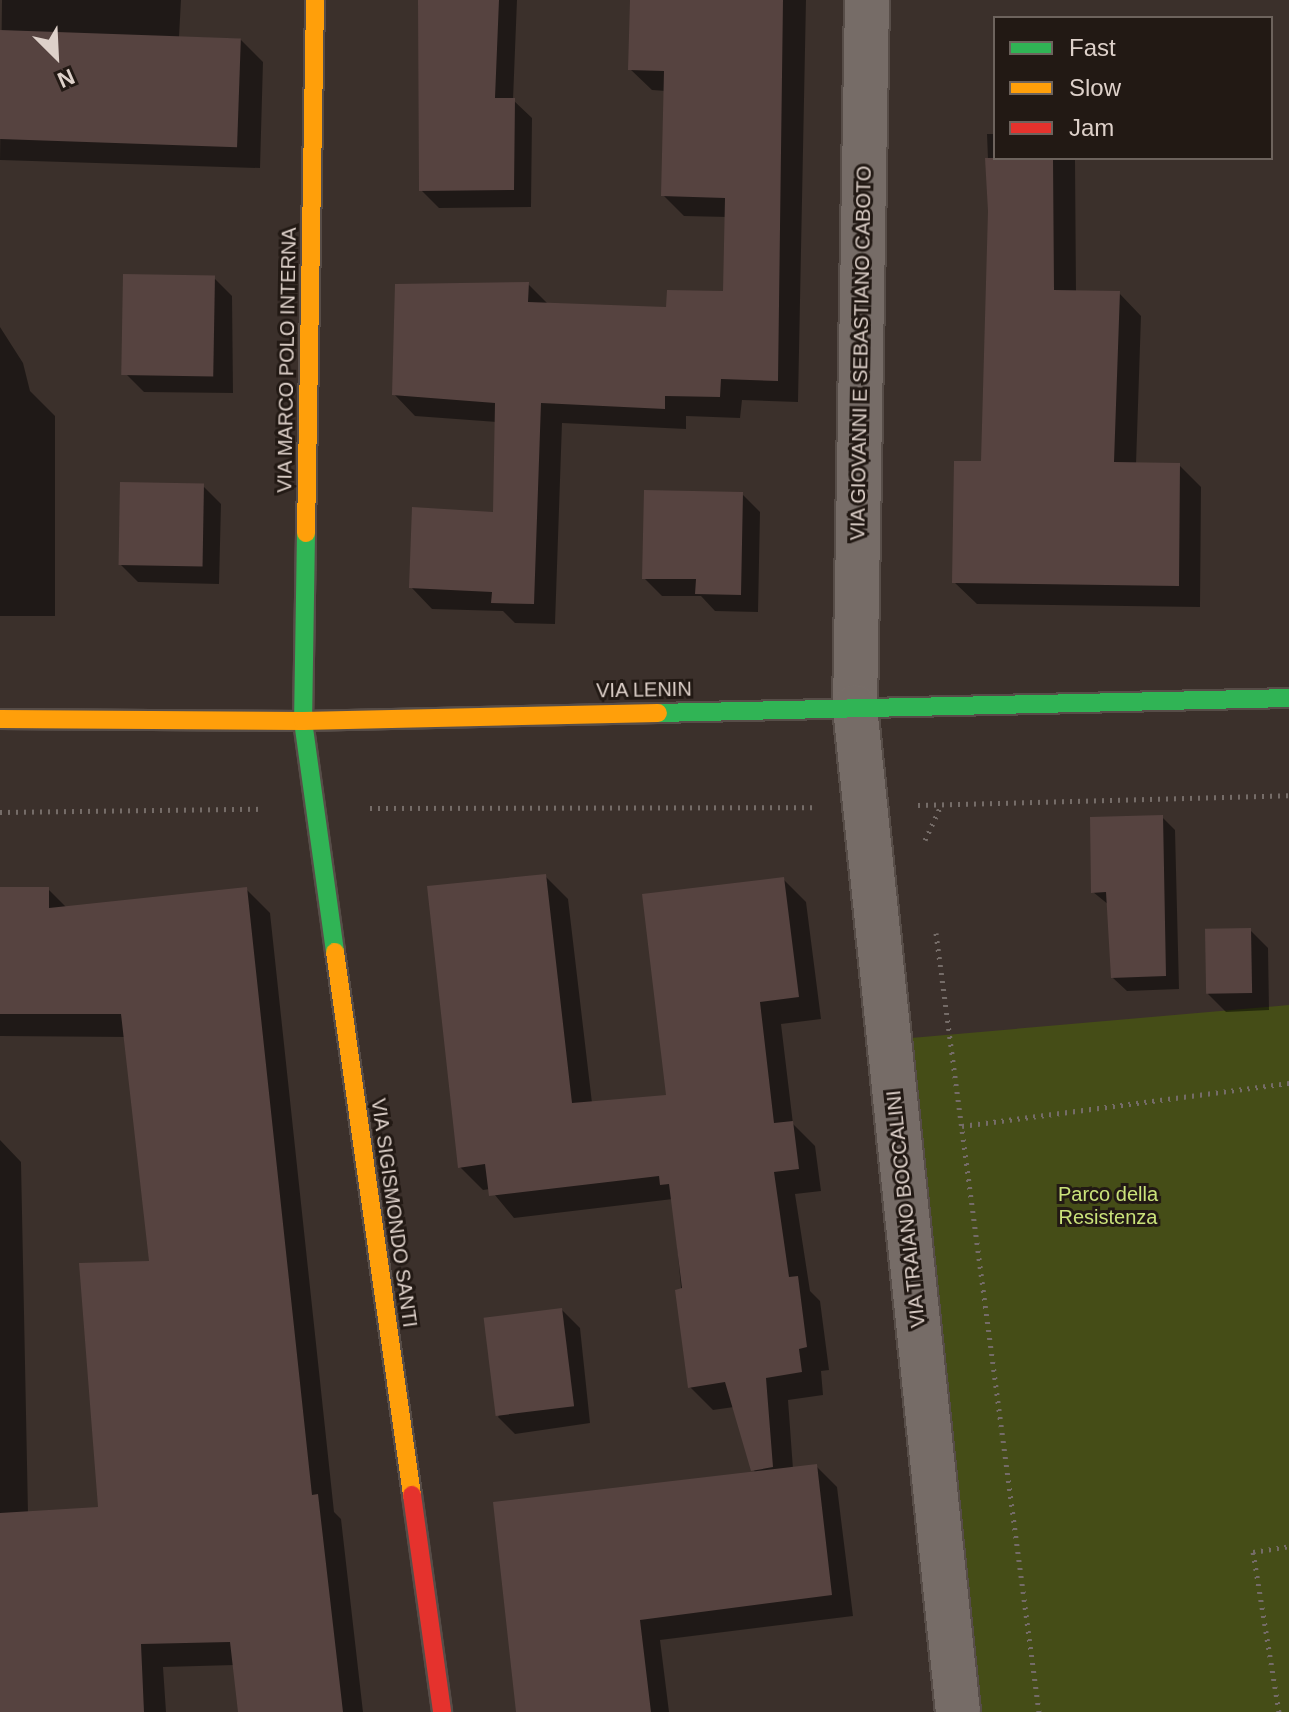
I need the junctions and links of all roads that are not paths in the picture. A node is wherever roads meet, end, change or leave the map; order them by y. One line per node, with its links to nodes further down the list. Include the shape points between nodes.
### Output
1 (315, 0): 6 (street, VIA MARCO POLO INTERNA)
2 (867, 0): 4 (street, VIA GIOVANNI E SEBASTIANO CABOTO)
3 (1289, 698): 4 (street, VIA LENIN)
4 (855, 707): 6 (street, VIA LENIN); 8 (street, VIA TRAIANO BOCCALINI)
5 (0, 719): 6 (street, VIA LENIN)
6 (303, 721): 7 (street, VIA SIGISMONDO SANTI)
7 (442, 1712)
8 (958, 1712)

